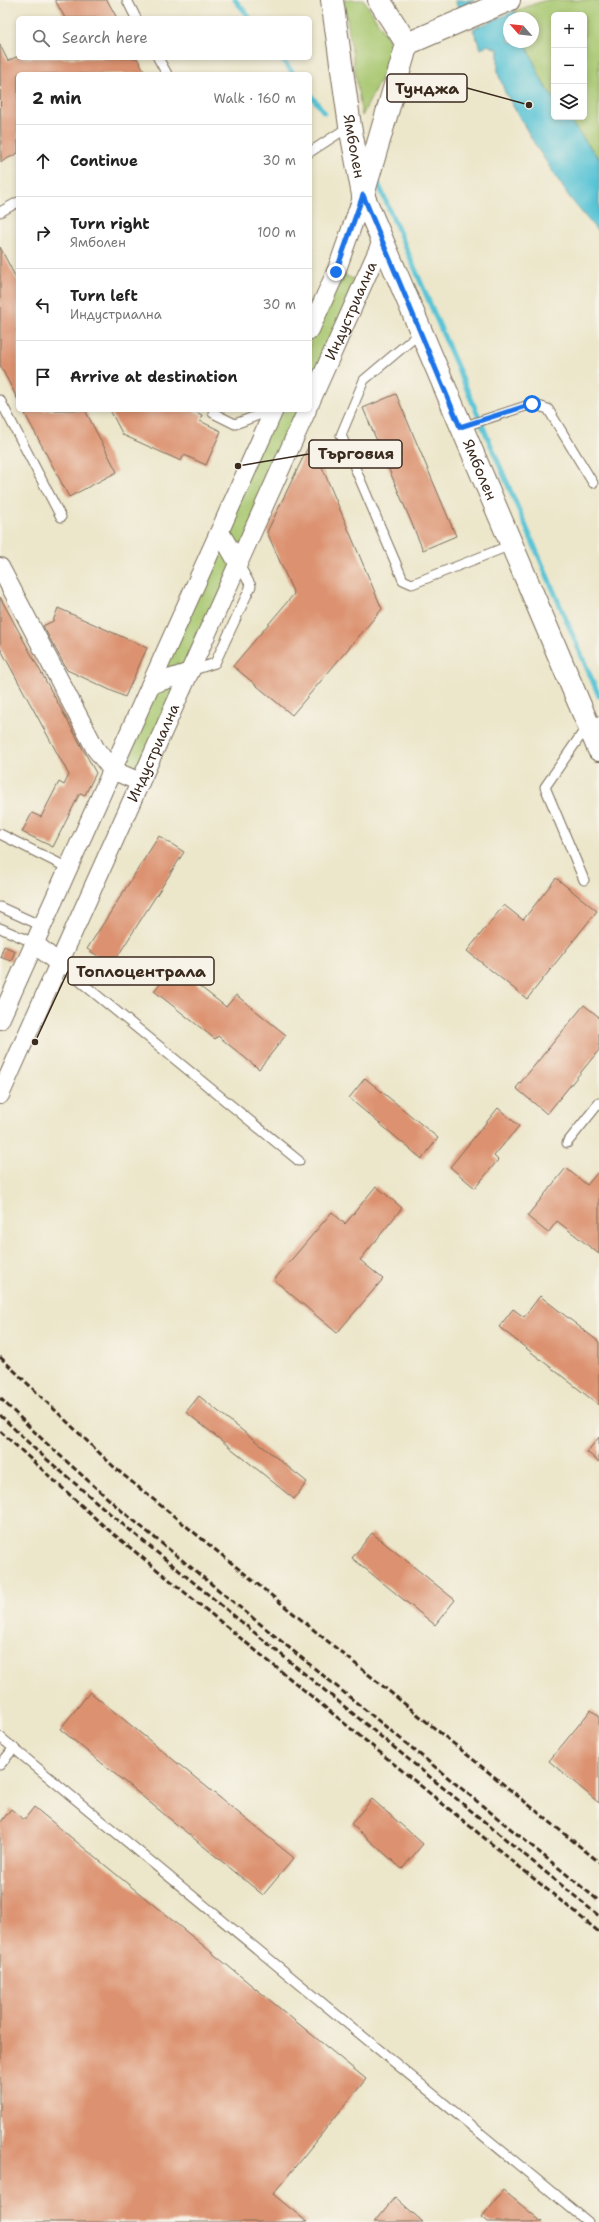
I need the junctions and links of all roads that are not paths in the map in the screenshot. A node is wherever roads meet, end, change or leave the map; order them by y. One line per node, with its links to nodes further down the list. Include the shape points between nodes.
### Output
1 (127, 0): 5 (lane)
2 (332, 0): 9 (main road, Ямболен)
3 (379, 0): 6 (main road)
4 (509, 0): 6 (main road)
5 (135, 16)
6 (407, 44): 11 (main road)
7 (159, 60): 8 (lane)
8 (166, 72)
9 (350, 126): 10 (lane); 11 (main road, Ямболен)
10 (312, 151)
11 (363, 195): 14 (main road, Ямболен); 15 (street, Индустриална, via 336,272)
12 (16, 203): 13 (lane)
13 (0, 212)
14 (382, 241): 16 (main road, Ямболен); 17 (street, Индустриална)
15 (312, 326)
16 (421, 332): 23 (main road, Ямболен); 27 (lane, via 364,380 341,435 403,580 412,584)
17 (312, 398)
18 (0, 400): 25 (lane)
19 (268, 412): 22 (lane, via 235,424)
20 (272, 412): 26 (street, Индустриална)
21 (306, 412): 28 (street, Индустриална)
22 (213, 413)
23 (460, 427): 24 (lane, via 532,404 548,409); 27 (main road, Ямболен)
24 (593, 483)
25 (61, 517)
26 (220, 532): 28 (street); 31 (street, Индустриална)
27 (511, 545): 32 (main road, Ямболен)
28 (238, 563): 30 (street, Индустриална)
29 (0, 567): 34 (street, via 95,748)
30 (190, 672): 31 (street); 35 (street, Индустриална)
31 (150, 685): 34 (street, Индустриална)
32 (594, 723): 33 (main road, Ямболен); 38 (lane, via 545,787)
33 (599, 750)
34 (112, 770): 35 (street); 37 (street, Индустриална)
35 (140, 782): 43 (street, Индустриална)
36 (0, 834): 37 (lane)
37 (68, 868): 40 (street, Индустриална)
38 (584, 880)
39 (0, 907): 40 (lane)
40 (42, 926): 42 (street, Индустриална)
41 (0, 928): 42 (lane)
42 (34, 943): 43 (street); 44 (street, Индустриална)
43 (59, 964): 45 (street, Индустриална); 48 (lane)
44 (0, 1020)
45 (0, 1095)
46 (599, 1103): 47 (lane)
47 (567, 1143)
48 (299, 1161)
49 (0, 1737): 50 (lane)
50 (14, 1748): 51 (lane); 52 (lane)
51 (0, 1765)
52 (588, 2222)

